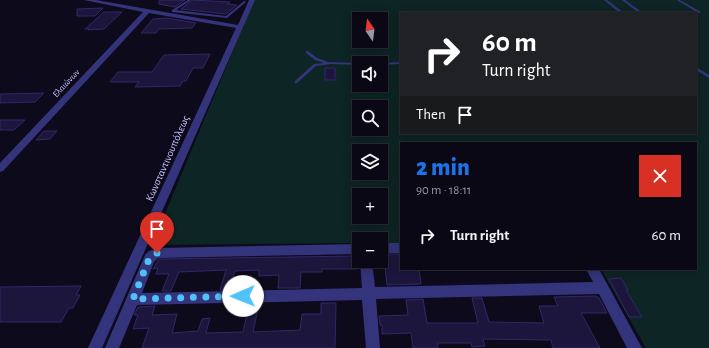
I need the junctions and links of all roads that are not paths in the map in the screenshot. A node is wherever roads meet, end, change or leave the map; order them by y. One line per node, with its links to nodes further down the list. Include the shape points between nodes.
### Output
1 (87, 0): 8 (street)
2 (190, 0): 7 (lane, via 174,11 223,18)
3 (240, 0): 7 (lane)
4 (605, 0): 9 (lane)
5 (623, 0): 10 (lane)
6 (678, 0): 11 (lane)
7 (250, 2): 12 (street, Κωνσταντινουπόλεως)
8 (147, 11): 12 (street); 21 (street, Ελαιώνων)
9 (621, 12)
10 (640, 12)
11 (699, 12)
12 (240, 27): 30 (street, Κωνσταντινουπόλεως)
13 (307, 52): 14 (lane, via 316,59)
14 (331, 64): 15 (lane); 20 (lane, via 315,65)
15 (352, 64)
16 (388, 64): 17 (lane)
17 (400, 64)
18 (697, 69): 19 (lane)
19 (709, 77)
20 (296, 82)
21 (0, 169)
22 (388, 248): 23 (street)
23 (400, 248)
24 (352, 249): 29 (street, via 157,253 149,259)
25 (367, 268): 28 (street)
26 (593, 270): 27 (street)
27 (602, 288): 28 (street); 33 (street)
28 (369, 293): 29 (street); 32 (street)
29 (133, 299): 31 (street)
30 (95, 348)
31 (112, 348)
32 (373, 348)
33 (635, 348)

